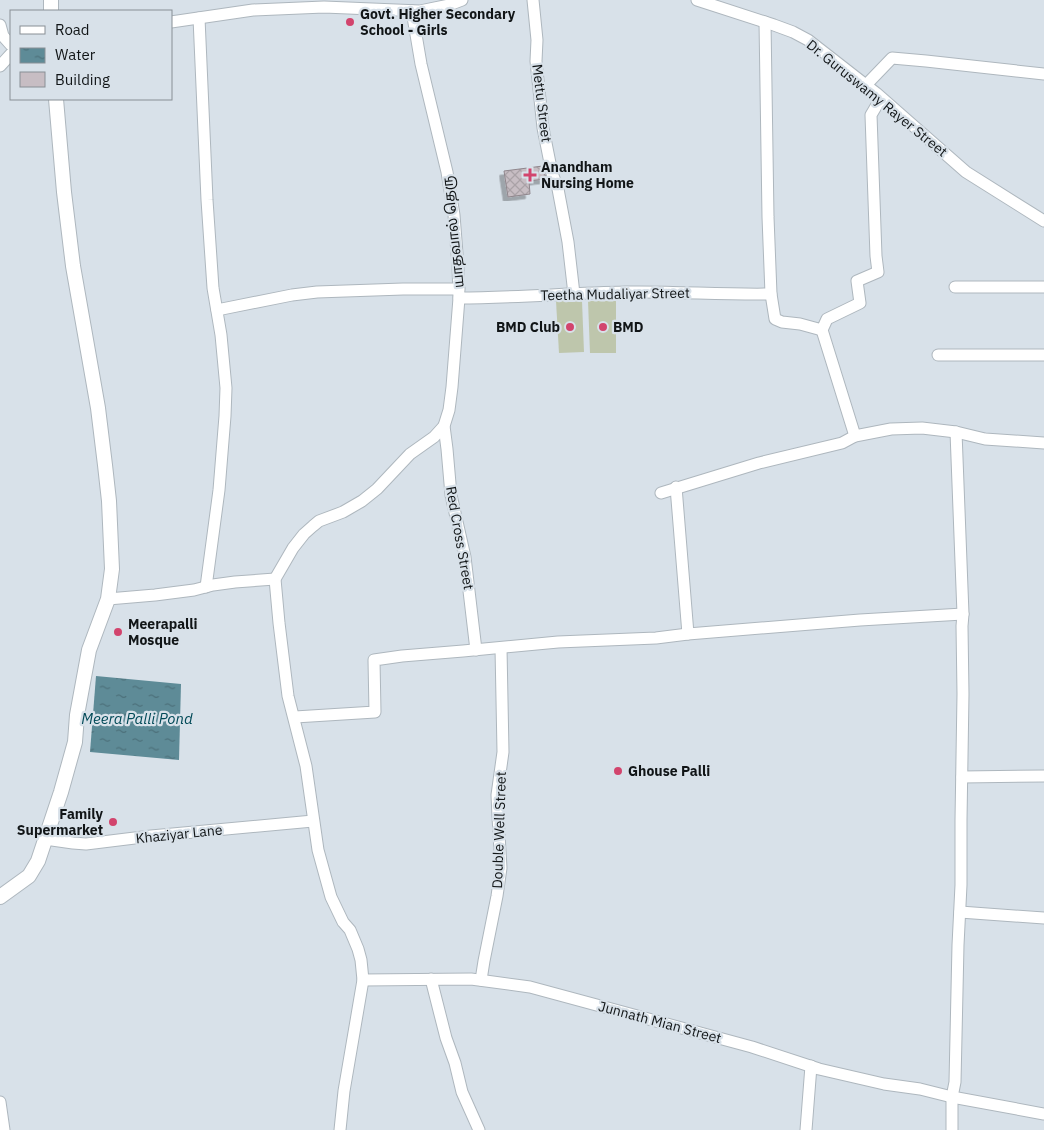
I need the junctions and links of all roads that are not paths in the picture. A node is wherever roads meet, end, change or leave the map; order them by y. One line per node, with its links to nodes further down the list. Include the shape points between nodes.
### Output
1 (462, 0): 5 (street, via 426,10)
2 (533, 0): 21 (street, Mettu Street, via 544,128 558,188)
3 (697, 0): 8 (street, Dr. Guruswamy Rayer Street)
4 (267, 5): 5 (street); 6 (street)
5 (403, 8): 20 (street, யாதவால் தெரு, via 421,64 451,195)
6 (199, 18): 7 (street); 23 (street, via 207,200)
7 (172, 22)
8 (765, 22): 14 (street, Dr. Guruswamy Rayer Street, via 808,40); 22 (street)
9 (0, 25): 10 (street)
10 (10, 44)
11 (10, 55): 12 (street)
12 (0, 66)
13 (1044, 74): 14 (street, via 892,58)
14 (866, 85): 15 (street, Dr. Guruswamy Rayer Street)
15 (882, 98): 17 (street, Dr. Guruswamy Rayer Street, via 966,172); 24 (street, via 871,115 878,272 857,281 860,303 827,318)
16 (56, 100): 35 (street, via 73,266 96,399 109,501 112,569)
17 (1044, 221)
18 (954, 287): 19 (street)
19 (1044, 287)
20 (459, 294): 21 (street, Teetha Mudaliyar Street, via 494,298); 23 (street, Teetha Mudaliyar Street, via 403,289 317,292); 27 (street, யாதவால் தெரு, via 452,387)
21 (574, 294): 22 (street, Teetha Mudaliyar Street)
22 (771, 294): 24 (street, via 775,319)
23 (216, 310): 34 (street, via 226,388 225,416)
24 (822, 330): 29 (street)
25 (1044, 354): 26 (street)
26 (938, 355)
27 (444, 426): 33 (street, via 362,501 318,521 293,548); 39 (street, Red Cross Street, via 451,495 466,557)
28 (956, 432): 29 (street, via 891,428); 30 (street, via 985,439); 36 (street)
29 (856, 436): 31 (street, via 842,443)
30 (1044, 443)
31 (676, 488): 32 (street); 37 (street)
32 (661, 493)
33 (275, 579): 34 (street); 40 (street, via 288,696)
34 (206, 587): 35 (street)
35 (108, 598): 44 (street, via 89,650 74,742)
36 (963, 614): 37 (street); 42 (street)
37 (688, 634): 38 (street)
38 (501, 648): 39 (street); 50 (street, Double Well Street, via 503,752 497,802 501,868)
39 (476, 650): 40 (street, via 374,660 375,712)
40 (294, 717): 43 (street, via 306,766)
41 (1044, 776): 42 (street)
42 (962, 777): 46 (street)
43 (314, 821): 44 (street, Khaziyar Lane, via 86,844); 48 (street, via 329,892 358,949)
44 (45, 839): 45 (street, via 29,876)
45 (0, 897)
46 (960, 912): 47 (street); 52 (street)
47 (1044, 918)
48 (363, 980): 49 (street, Junnath Mian Street); 56 (street)
49 (431, 980): 50 (street, Junnath Mian Street); 57 (street, via 462,1092)
50 (481, 980): 51 (street, Junnath Mian Street, via 530,987)
51 (811, 1066): 52 (street, Junnath Mian Street); 58 (street)
52 (952, 1097): 54 (street, Junnath Mian Street); 59 (street)
53 (0, 1102): 55 (street)
54 (1044, 1114)
55 (4, 1130)
56 (340, 1130)
57 (479, 1130)
58 (806, 1130)
59 (952, 1130)

